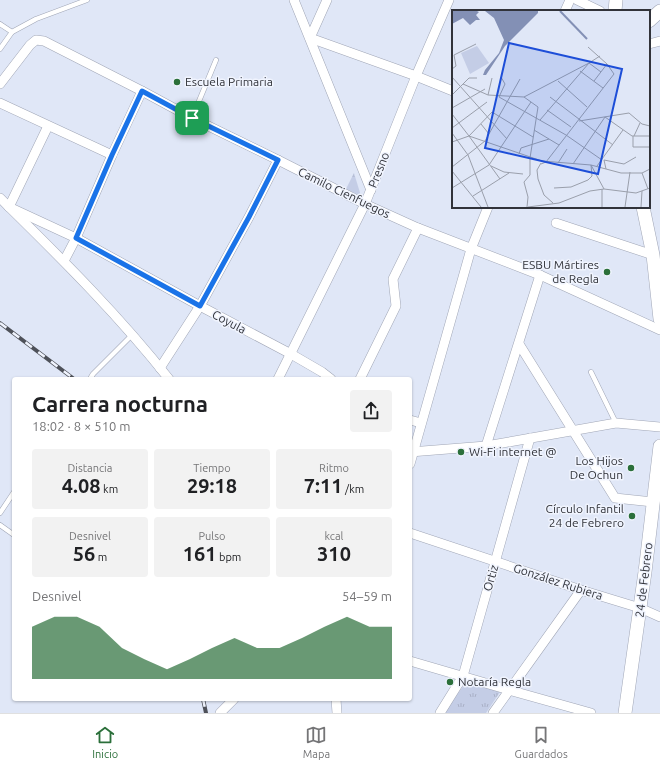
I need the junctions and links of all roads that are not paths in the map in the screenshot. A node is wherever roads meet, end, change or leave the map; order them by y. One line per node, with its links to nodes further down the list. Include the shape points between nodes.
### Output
1 (87, 0): 14 (lane, via 36,19)
2 (294, 0): 15 (street)
3 (326, 0): 15 (street)
4 (449, 0): 20 (street, Presno)
5 (570, 0): 8 (street)
6 (577, 0): 9 (street)
7 (616, 0): 10 (main road)
8 (565, 10)
9 (598, 10)
10 (615, 10)
11 (660, 11): 12 (main road)
12 (650, 20)
13 (0, 24): 14 (lane)
14 (12, 32): 18 (lane)
15 (310, 38): 20 (street); 29 (street)
16 (660, 40): 17 (street)
17 (650, 44)
18 (0, 49)
19 (216, 60): 25 (lane)
20 (416, 76): 23 (street); 29 (street, Presno)
21 (0, 84): 22 (street, Camilo Cienfuegos, via 36,40 44,41)
22 (142, 91): 25 (street, Camilo Cienfuegos); 27 (street)
23 (452, 91)
24 (0, 103): 26 (street)
25 (192, 118): 28 (street, Camilo Cienfuegos)
26 (48, 126): 27 (street); 32 (street)
27 (112, 155): 37 (street)
28 (278, 160): 31 (street, Camilo Cienfuegos); 42 (street)
29 (370, 190): 31 (street, Presno)
30 (0, 198): 32 (street, Coyula)
31 (365, 204): 36 (street, Camilo Cienfuegos); 47 (street, Presno)
32 (9, 207): 37 (street, Coyula); 40 (street)
33 (488, 208): 38 (street)
34 (643, 208): 39 (main road)
35 (556, 223): 39 (street)
36 (418, 228): 38 (street, Camilo Cienfuegos); 54 (street, via 393,279 396,306)
37 (76, 238): 40 (street); 42 (street, Coyula)
38 (471, 249): 41 (street, Camilo Cienfuegos); 56 (street)
39 (653, 255): 43 (main road)
40 (64, 260): 45 (street)
41 (540, 275): 44 (street, Camilo Cienfuegos); 46 (street)
42 (200, 306): 47 (street, Coyula); 48 (street)
43 (660, 319)
44 (660, 330)
45 (133, 334): 48 (street); 50 (lane)
46 (519, 344): 59 (street); 61 (street)
47 (290, 354): 52 (street, Presno); 53 (street, Coyula)
48 (160, 368): 51 (street)
49 (591, 372): 57 (lane)
50 (91, 377)
51 (167, 377)
52 (279, 377)
53 (329, 377)
54 (361, 377)
55 (412, 421): 56 (street)
56 (421, 423): 63 (street)
57 (616, 423): 58 (street); 59 (street)
58 (660, 427)
59 (573, 431): 60 (street); 65 (street, via 615,498)
60 (530, 438): 61 (street); 70 (street, Ortiz)
61 (486, 446): 63 (street)
62 (660, 446): 65 (main road, 24 de Febrero)
63 (412, 452)
64 (12, 495): 66 (lane)
65 (653, 502): 72 (main road, 24 de Febrero)
66 (0, 513)
67 (0, 525): 68 (lane)
68 (12, 534)
69 (412, 534): 70 (street, González Rubiera)
70 (495, 561): 71 (street, González Rubiera); 75 (street, Ortiz)
71 (581, 590): 72 (street, González Rubiera); 76 (street)
72 (640, 608): 73 (street, González Rubiera); 85 (main road, 24 de Febrero)
73 (660, 617)
74 (412, 662): 75 (street)
75 (462, 676): 76 (street); 82 (street, Ortiz)
76 (509, 690): 79 (street); 83 (street)
77 (232, 701): 80 (street)
78 (336, 701): 81 (street)
79 (569, 710): 84 (street)
80 (220, 713)
81 (336, 713)
82 (440, 713)
83 (493, 713)
84 (591, 713)
85 (625, 713)

